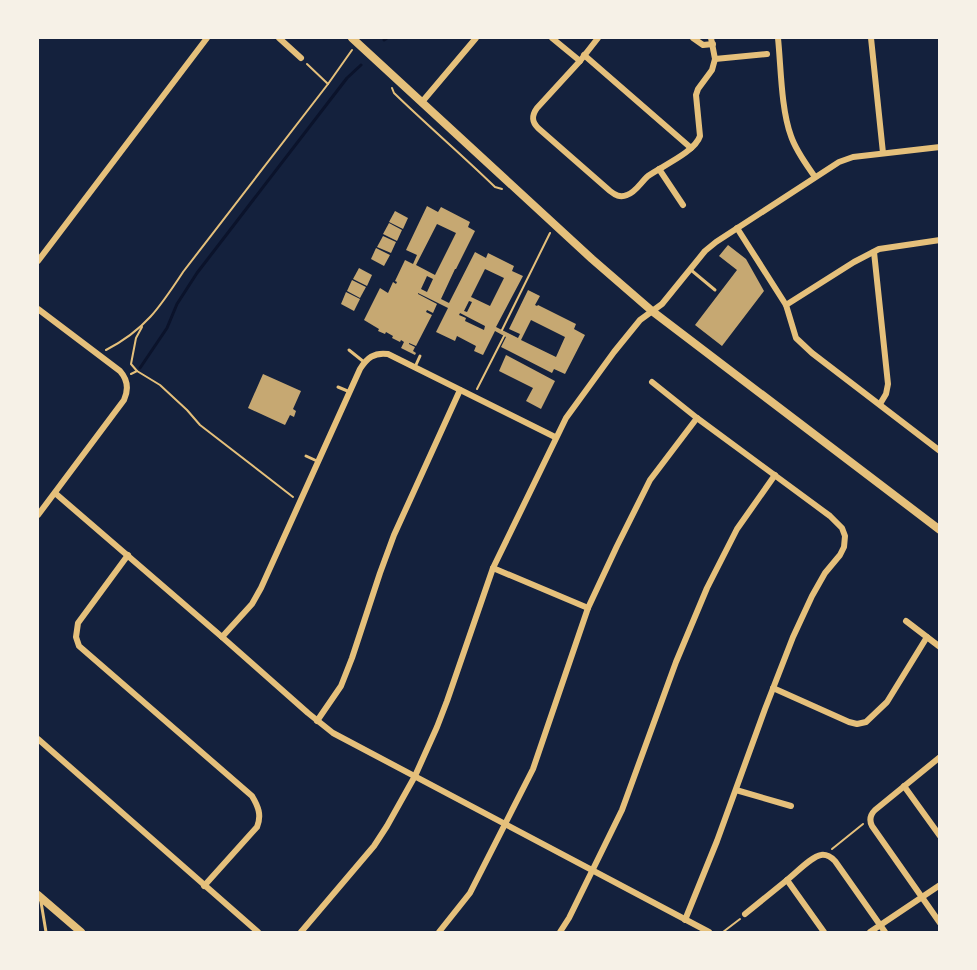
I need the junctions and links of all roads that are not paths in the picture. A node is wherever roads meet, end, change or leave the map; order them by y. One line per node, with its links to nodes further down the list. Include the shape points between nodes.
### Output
1 (207, 38): 25 (street)
2 (279, 38): 12 (street)
3 (352, 38): 15 (street)
4 (476, 38): 15 (street)
5 (552, 38): 13 (street)
6 (598, 38): 13 (street)
7 (693, 38): 10 (street, via 700,44)
8 (778, 38): 20 (street, via 789,128)
9 (871, 38): 18 (street)
10 (712, 41): 14 (street)
11 (767, 54): 14 (street)
12 (301, 58)
13 (582, 58): 17 (street); 19 (street, via 535,111 535,126 618,196 629,194)
14 (715, 59): 17 (street, via 697,91 700,136)
15 (422, 102): 30 (street)
16 (939, 147): 18 (street)
17 (691, 148): 19 (street)
18 (883, 153): 20 (street, via 845,159)
19 (659, 169): 21 (street)
20 (815, 177): 22 (street)
21 (683, 205)
22 (737, 228): 26 (street, via 709,247); 28 (street)
23 (939, 240): 24 (street)
24 (874, 252): 28 (street); 39 (street, via 888,384)
25 (38, 261)
26 (690, 269): 27 (lane); 30 (street)
27 (715, 290)
28 (786, 305): 39 (street, via 798,341)
29 (38, 309): 46 (street, via 120,371 127,390 124,400)
30 (652, 311): 41 (street, via 614,352); 48 (street)
31 (349, 350): 33 (lane)
32 (420, 356): 34 (lane)
33 (364, 362): 34 (street, via 376,354 388,354); 38 (street)
34 (415, 367): 37 (street)
35 (652, 382): 40 (street)
36 (338, 387): 38 (lane)
37 (460, 390): 41 (street); 57 (street, via 393,535 341,686)
38 (350, 392): 44 (street)
39 (880, 404): 42 (street)
40 (697, 418): 45 (street); 51 (street, via 650,480)
41 (555, 437): 50 (street)
42 (939, 451)
43 (306, 456): 44 (lane)
44 (319, 461): 53 (street, via 256,597)
45 (775, 475): 56 (street, via 830,516 845,536 840,555 812,596); 66 (street, via 737,530 707,588 675,662 622,810)
46 (55, 493): 47 (street); 49 (street)
47 (38, 515)
48 (939, 530)
49 (128, 555): 53 (street); 69 (street, via 78,623 79,646 252,796 258,806 257,826)
50 (493, 568): 51 (street); 60 (street, via 447,701)
51 (588, 608): 64 (street, via 533,769)
52 (906, 621): 54 (street)
53 (222, 637): 57 (street)
54 (927, 637): 55 (street); 56 (street, via 887,702 866,722 849,722)
55 (939, 646)
56 (773, 688): 62 (street)
57 (317, 721): 60 (street)
58 (38, 740): 69 (street)
59 (939, 757): 61 (street)
60 (415, 776): 64 (street); 79 (street, via 374,846)
61 (904, 786): 65 (street); 71 (street, via 870,818)
62 (736, 790): 63 (street); 73 (street)
63 (791, 806)
64 (505, 824): 66 (street); 80 (street, via 470,893)
65 (939, 836)
66 (593, 870): 73 (street); 81 (street)
67 (788, 880): 72 (street); 75 (street, via 816,857 826,855 835,861); 83 (street)
68 (939, 885): 71 (street)
69 (204, 886): 78 (street)
70 (39, 896): 76 (lane); 77 (street)
71 (921, 897): 74 (street); 75 (street)
72 (745, 914)
73 (685, 920): 82 (street)
74 (939, 923)
75 (880, 926): 84 (street); 85 (street)
76 (46, 933)
77 (81, 933)
78 (258, 933)
79 (301, 933)
80 (439, 933)
81 (560, 933)
82 (709, 933)
83 (824, 933)
84 (870, 933)
85 (885, 933)

